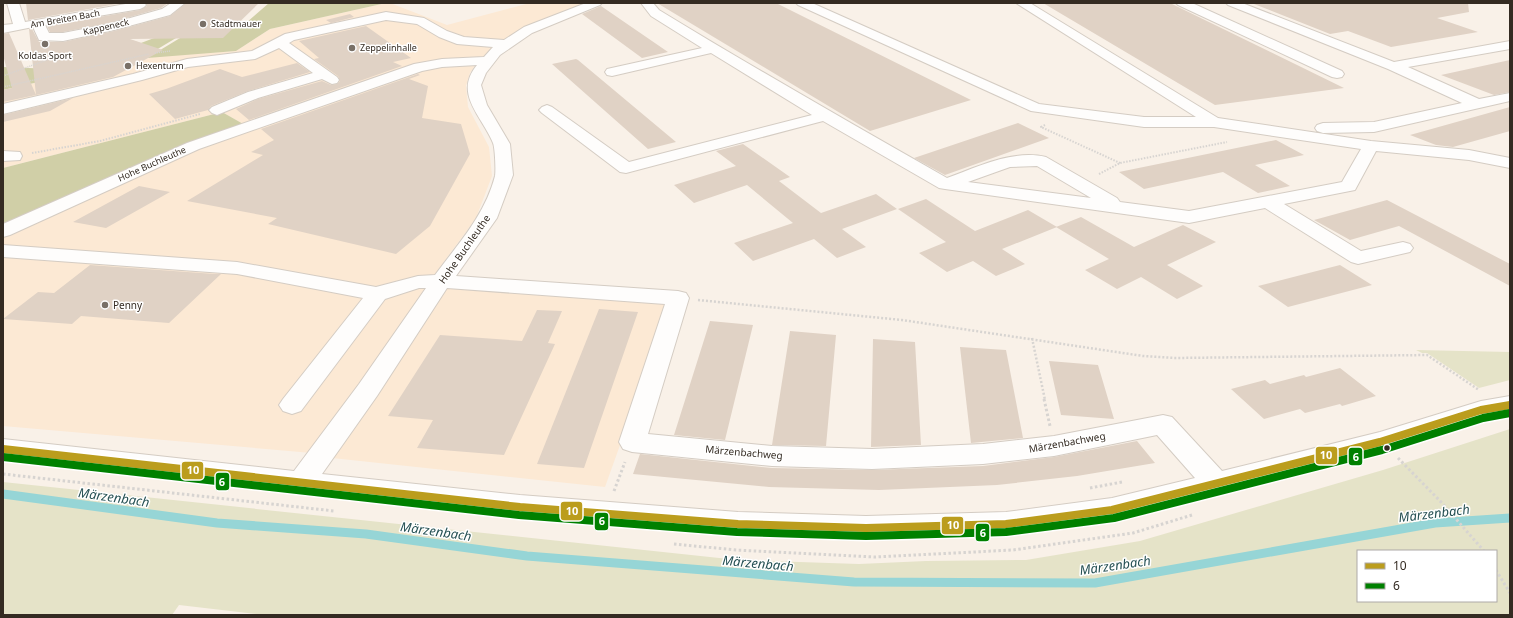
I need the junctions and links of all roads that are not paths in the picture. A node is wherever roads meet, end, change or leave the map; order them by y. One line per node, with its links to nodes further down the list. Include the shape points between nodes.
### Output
1 (13, 3): 11 (street)
2 (151, 3): 10 (street, Am Breiten Bach)
3 (179, 3): 10 (street, Kappeneck, via 166,12 63,37 44,37)
4 (596, 3): 14 (street, Hohe Buchleuthe, via 528,30)
5 (647, 3): 16 (street, via 655,13)
6 (802, 3): 27 (street, via 1036,108 1144,122)
7 (1022, 3): 27 (street)
8 (1182, 3): 20 (street)
9 (1232, 3): 18 (street)
10 (38, 24): 11 (street, Am Breiten Bach)
11 (20, 27): 12 (street, Am Breiten Bach)
12 (3, 30)
13 (280, 42): 14 (street, via 290,37 386,16 420,21 462,41); 23 (street, via 255,55 187,63); 24 (street, via 329,78 254,95)
14 (505, 44): 17 (street, Hohe Buchleuthe)
15 (1510, 45): 18 (street)
16 (713, 49): 19 (street); 26 (street)
17 (486, 62): 34 (street, Hohe Buchleuthe, via 442,63 419,67 193,146); 37 (street, Hohe Buchleuthe, via 478,72 474,85 479,105 502,144 504,175 488,218)
18 (1393, 66): 22 (street)
19 (612, 72)
20 (1337, 74)
21 (1510, 97): 22 (street)
22 (1477, 104): 28 (street, via 1374,127)
23 (3, 109)
24 (217, 110)
25 (548, 110): 26 (street, via 626,168)
26 (825, 116): 31 (street)
27 (1214, 122): 28 (street)
28 (1257, 128): 29 (street)
29 (1371, 146): 30 (street, via 1469,155); 32 (street, via 1348,186)
30 (1510, 162)
31 (945, 184): 33 (street); 33 (street, via 1008,162 1040,161)
32 (1268, 202): 33 (street, via 1189,217); 35 (street, via 1358,258)
33 (1121, 208)
34 (3, 231)
35 (1403, 248)
36 (3, 251): 38 (street, via 237,268)
37 (441, 281): 38 (street, via 418,282); 42 (street, Hohe Buchleuthe, via 368,390); 43 (street, Märzenbachweg, via 678,298 632,442 772,456 872,459 983,454 1054,446 1163,424)
38 (377, 294): 39 (street)
39 (292, 405)
40 (1510, 405): 43 (street, via 1481,410 1380,442)
41 (3, 449): 42 (street)
42 (300, 483): 43 (street, via 520,507 723,523 866,528 1013,523 1112,510)
43 (1216, 483)

